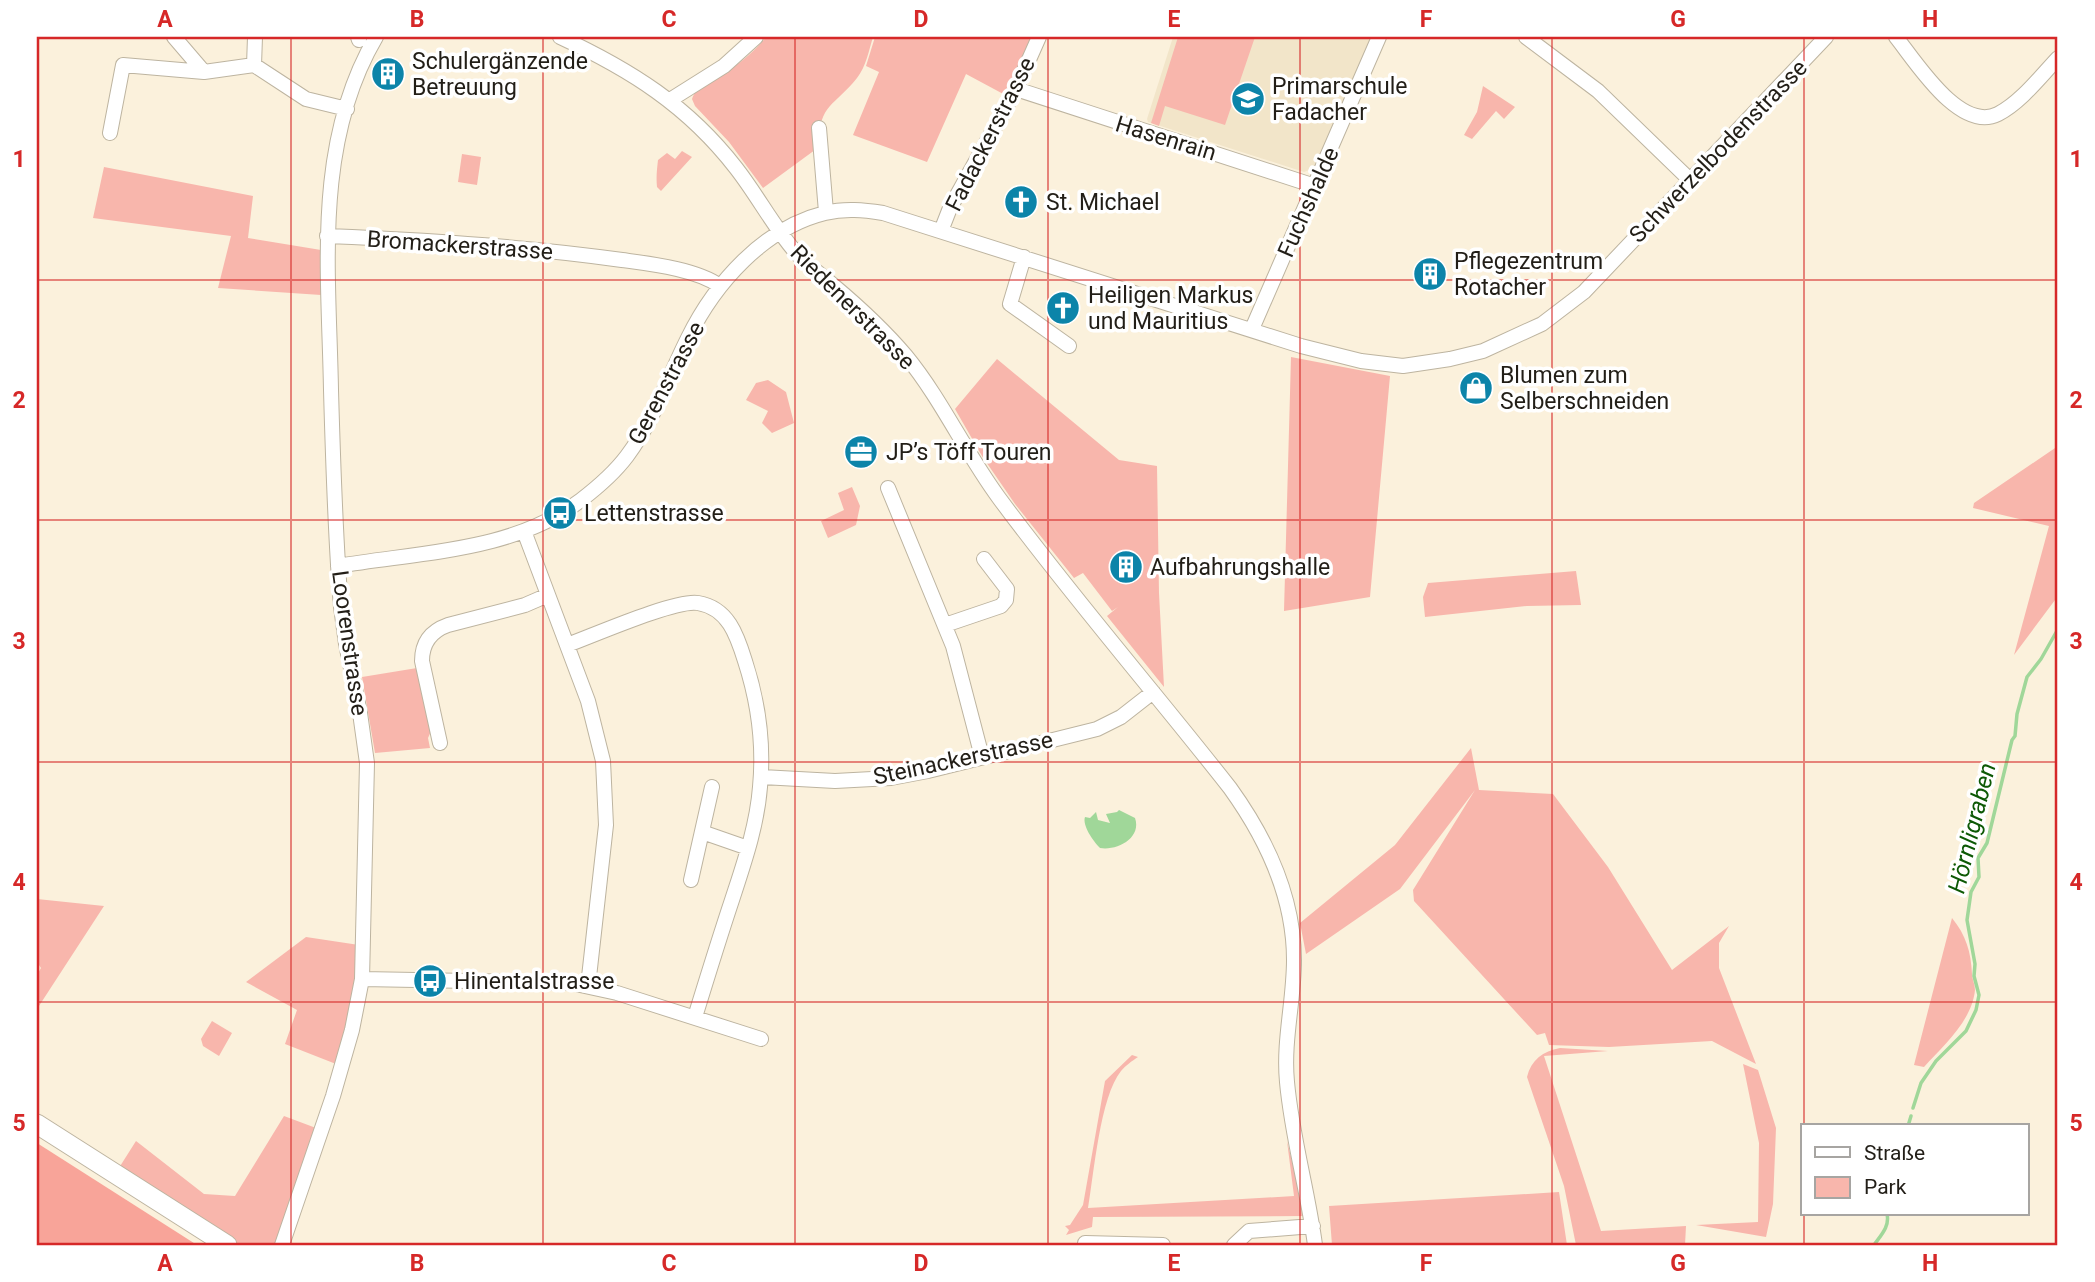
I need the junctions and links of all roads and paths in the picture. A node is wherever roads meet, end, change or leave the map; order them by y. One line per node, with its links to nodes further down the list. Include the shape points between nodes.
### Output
1 (174, 37): 13 (street)
2 (255, 37): 12 (street)
3 (376, 37): 16 (street, Loorenstrasse)
4 (560, 37): 15 (street, Riedenerstrasse, via 601,56)
5 (756, 37): 15 (street, via 723,66)
6 (1039, 37): 14 (street, Fadackerstrasse)
7 (1379, 37): 20 (street, Fuchshalde)
8 (1526, 37): 19 (street, via 1598,91)
9 (1826, 37): 19 (street, Schwerzelbodenstrasse)
10 (1896, 37): 11 (street, via 1954,106 1974,116 1997,114 2012,104)
11 (2058, 58)
12 (254, 65): 13 (street); 16 (street, via 306,99)
13 (204, 72): 18 (street, via 123,65)
14 (1016, 89): 20 (street, Hasenrain); 22 (street, Fadackerstrasse)
15 (670, 100): 23 (street, Riedenerstrasse, via 706,132 738,170)
16 (347, 109): 24 (street, Loorenstrasse, via 332,175)
17 (818, 128): 21 (street)
18 (110, 133)
19 (1690, 180): 27 (street, Schwerzelbodenstrasse, via 1584,292 1542,324 1483,351 1430,361 1402,358 1381,362 1338,356)
20 (1315, 186): 27 (street, Fuchshalde)
21 (826, 212): 22 (street, Schwerzelbodenstrasse, via 873,211); 23 (street, Schwerzelbodenstrasse)
22 (941, 231): 25 (street, Schwerzelbodenstrasse)
23 (780, 233): 26 (street, Gerenstrasse); 36 (street, Riedenerstrasse, via 906,356 999,498)
24 (327, 236): 26 (street, Bromackerstrasse, via 491,244 592,256 680,271); 32 (street, Loorenstrasse)
25 (1024, 257): 27 (street, Schwerzelbodenstrasse); 28 (street, via 1010,304)
26 (720, 286): 30 (street, Gerenstrasse, via 627,457 582,500)
27 (1252, 329)
28 (1069, 346)
29 (888, 488): 34 (street)
30 (524, 531): 32 (street, Gerenstrasse, via 479,544); 33 (street)
31 (984, 559): 34 (street, via 1007,589 1006,600)
32 (338, 566): 44 (street, Loorenstrasse, via 343,630 367,763)
33 (548, 595): 35 (street); 37 (street, via 448,625 430,636 422,661)
34 (945, 625): 38 (street)
35 (567, 645): 39 (street, via 680,604 701,604 715,610 733,628 748,670 758,719); 45 (street, via 599,737 606,787)
36 (1153, 692): 38 (street, Steinackerstrasse, via 1105,726); 49 (street, Riedenerstrasse, via 1251,817 1279,878 1294,960 1287,1080)
37 (440, 743)
38 (982, 757): 39 (street, Steinackerstrasse, via 891,778)
39 (761, 777): 42 (street)
40 (712, 787): 41 (street)
41 (702, 832): 42 (street); 43 (street)
42 (748, 848): 46 (street)
43 (691, 880)
44 (362, 979): 45 (street); 52 (street, Loorenstrasse, via 333,1096)
45 (589, 986): 46 (street)
46 (695, 1017): 47 (street)
47 (761, 1039)
48 (37, 1124): 51 (main road)
49 (1312, 1226): 54 (street, via 1249,1231); 55 (street, Riedenerstrasse)
50 (1085, 1243): 53 (street)
51 (227, 1245)
52 (282, 1245)
53 (1163, 1245)
54 (1234, 1245)
55 (1315, 1245)

